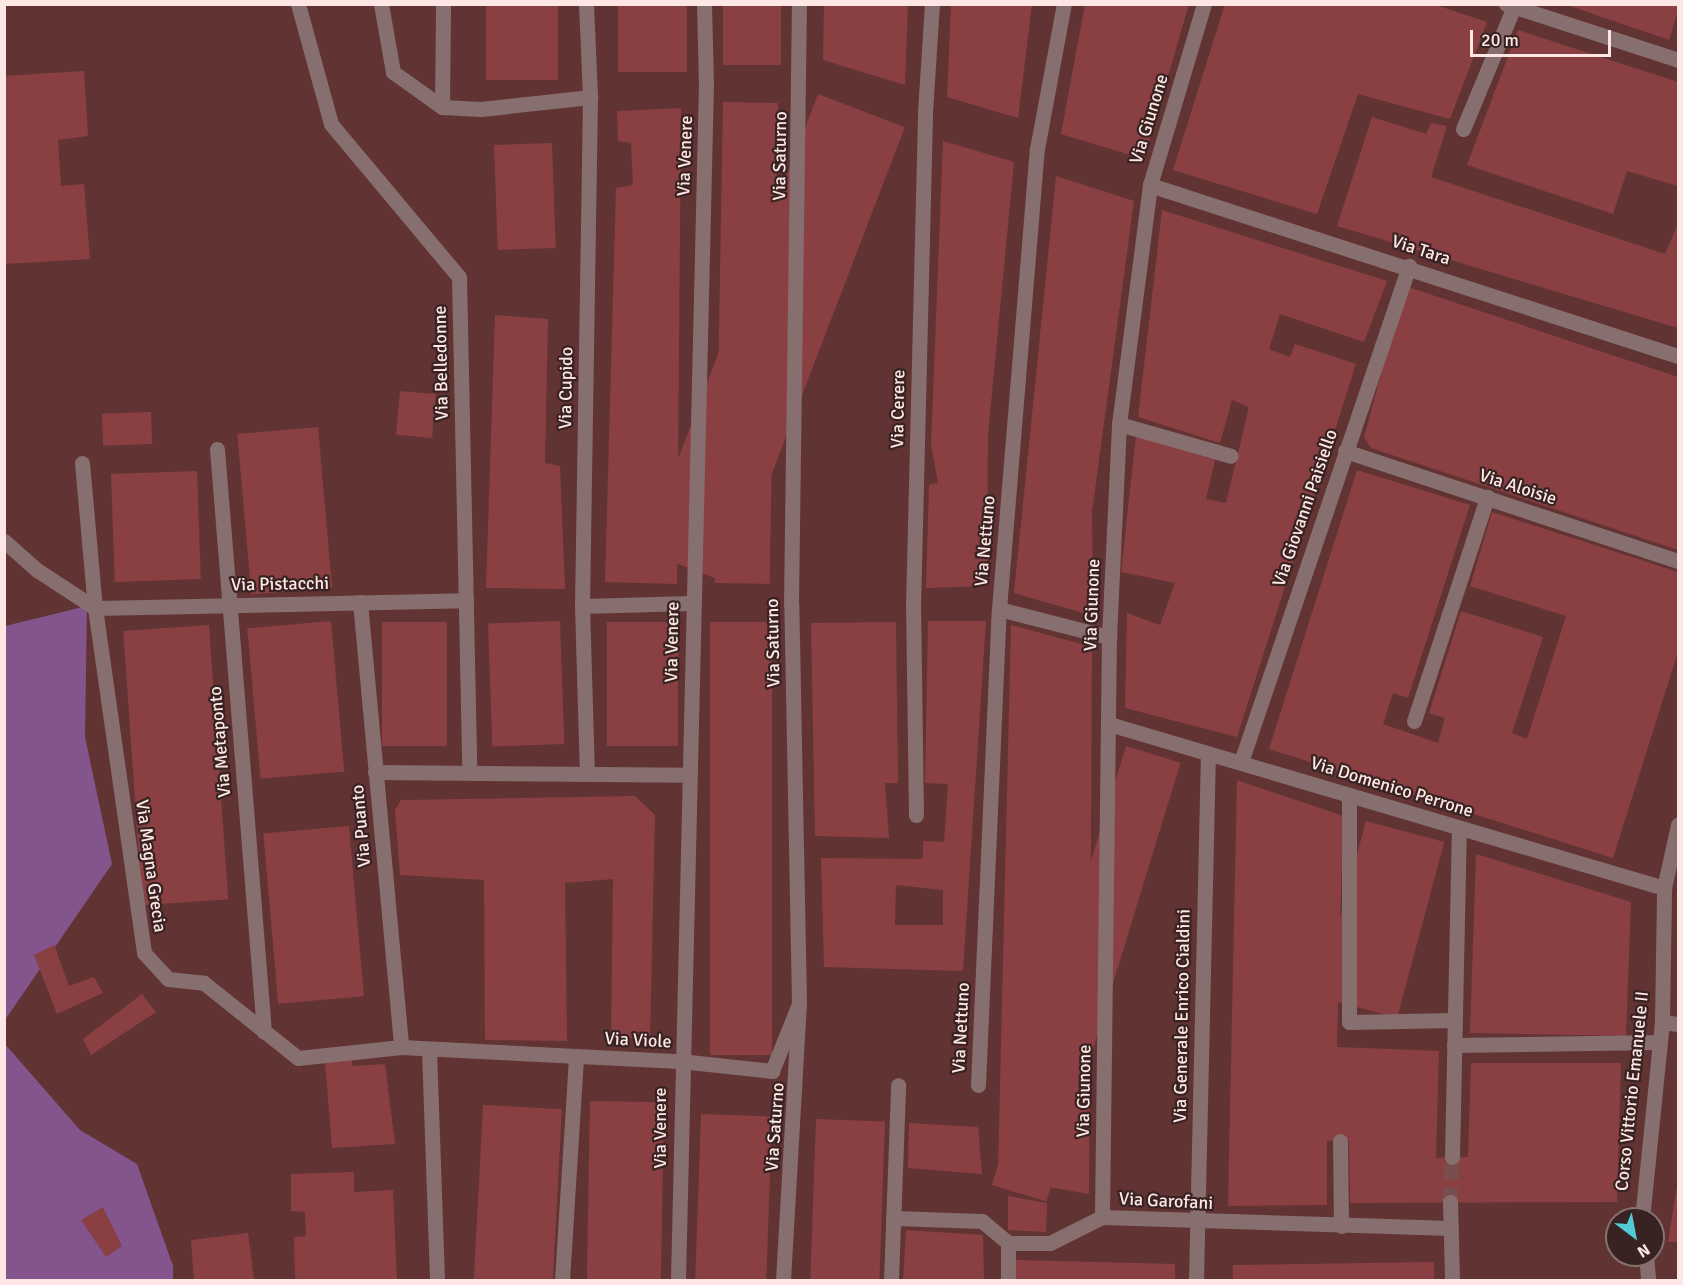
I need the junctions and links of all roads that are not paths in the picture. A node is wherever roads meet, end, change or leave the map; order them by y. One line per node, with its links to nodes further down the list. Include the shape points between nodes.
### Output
1 (298, 4): 26 (street, Via Belledonne, via 331,124 459,277)
2 (381, 4): 13 (street, via 393,72)
3 (443, 4): 13 (street)
4 (586, 4): 12 (street, Via Cupido)
5 (704, 4): 28 (street, Via Venere, via 706,86)
6 (799, 4): 47 (street, Via Saturno, via 791,604)
7 (933, 4): 43 (street, Via Cerere, via 925,112 913,607)
8 (1064, 4): 32 (street, Via Nettuno, via 1037,149)
9 (1204, 4): 15 (street, Via Giunone)
10 (1512, 5): 11 (street); 14 (street)
11 (1678, 60)
12 (590, 97): 13 (street, via 482,109); 30 (street, Via Cupido)
13 (442, 107)
14 (1463, 129)
15 (1150, 185): 16 (street, Via Tara); 18 (street, Via Giunone)
16 (1409, 267): 17 (street, Via Tara); 20 (street, Via Giovanni Paisiello)
17 (1678, 356)
18 (1119, 424): 21 (street); 33 (street, Via Giunone)
19 (217, 449): 29 (street, Via Metaponto)
20 (1345, 451): 23 (street, Via Aloisie); 37 (street, Via Giovanni Paisiello)
21 (1231, 456)
22 (82, 463): 31 (street, Via Magna Grecia)
23 (1487, 497): 25 (street, Via Aloisie); 34 (street)
24 (4, 541): 31 (street)
25 (1678, 561)
26 (466, 600): 27 (street, Via Pistacchi); 38 (street, Via Belledonne)
27 (360, 602): 29 (street, Via Pistacchi); 39 (street, Via Puanto)
28 (692, 603): 30 (street); 41 (street, Via Venere)
29 (228, 604): 31 (street, Via Pistacchi); 51 (street, Via Metaponto)
30 (582, 606): 40 (street, Via Cupido)
31 (95, 608): 51 (street, Via Magna Grecia, via 144,953 168,979 204,983)
32 (999, 609): 33 (street); 58 (street, Via Nettuno)
33 (1109, 637): 35 (street, Via Giunone)
34 (1414, 722)
35 (1109, 724): 36 (street, Via Domenico Perrone); 64 (street, Via Giunone)
36 (1208, 753): 37 (street, Via Domenico Perrone); 66 (street, Via Generale Enrico Cialdini)
37 (1241, 762): 42 (street, Via Domenico Perrone)
38 (469, 771): 39 (street); 40 (street)
39 (375, 772): 54 (street, Via Puanto)
40 (588, 772): 41 (street)
41 (689, 775): 57 (street, Via Venere)
42 (1349, 795): 45 (street, Via Domenico Perrone); 48 (street, via 1349,1022)
43 (916, 815)
44 (1678, 825): 46 (street, Corso Vittorio Emanuele II)
45 (1459, 828): 46 (street, Via Domenico Perrone); 48 (street)
46 (1664, 888): 49 (street, Corso Vittorio Emanuele II)
47 (799, 1003): 57 (street, Via Viole, via 772,1071); 73 (street, Via Saturno)
48 (1455, 1020): 53 (street)
49 (1662, 1022): 50 (street); 52 (street, Corso Vittorio Emanuele II)
50 (1678, 1024)
51 (264, 1032): 54 (street, Via Magna Grecia, via 298,1058)
52 (1660, 1042): 53 (street); 63 (street, Corso Vittorio Emanuele II)
53 (1454, 1045): 61 (street)
54 (401, 1047): 55 (street, Via Magna Grecia)
55 (429, 1050): 56 (street, Via Viole); 70 (street)
56 (576, 1056): 57 (street, Via Viole); 71 (street)
57 (680, 1061): 72 (street, Via Venere)
58 (978, 1085)
59 (898, 1086): 65 (street)
60 (1340, 1141): 67 (street)
61 (1452, 1157)
62 (1450, 1202): 68 (street)
63 (1643, 1207)
64 (1102, 1217): 66 (street, Via Garofani); 69 (street, Via Garofani, via 1050,1244)
65 (893, 1218): 69 (street, via 982,1221); 74 (street)
66 (1197, 1223): 67 (street, Via Garofani); 76 (street, Via Generale Enrico Cialdini)
67 (1341, 1226): 68 (street, Via Garofani)
68 (1451, 1228): 77 (street)
69 (1008, 1243): 75 (street)
70 (437, 1281)
71 (562, 1281)
72 (678, 1281)
73 (783, 1281)
74 (891, 1281)
75 (1008, 1281)
76 (1196, 1281)
77 (1452, 1281)

